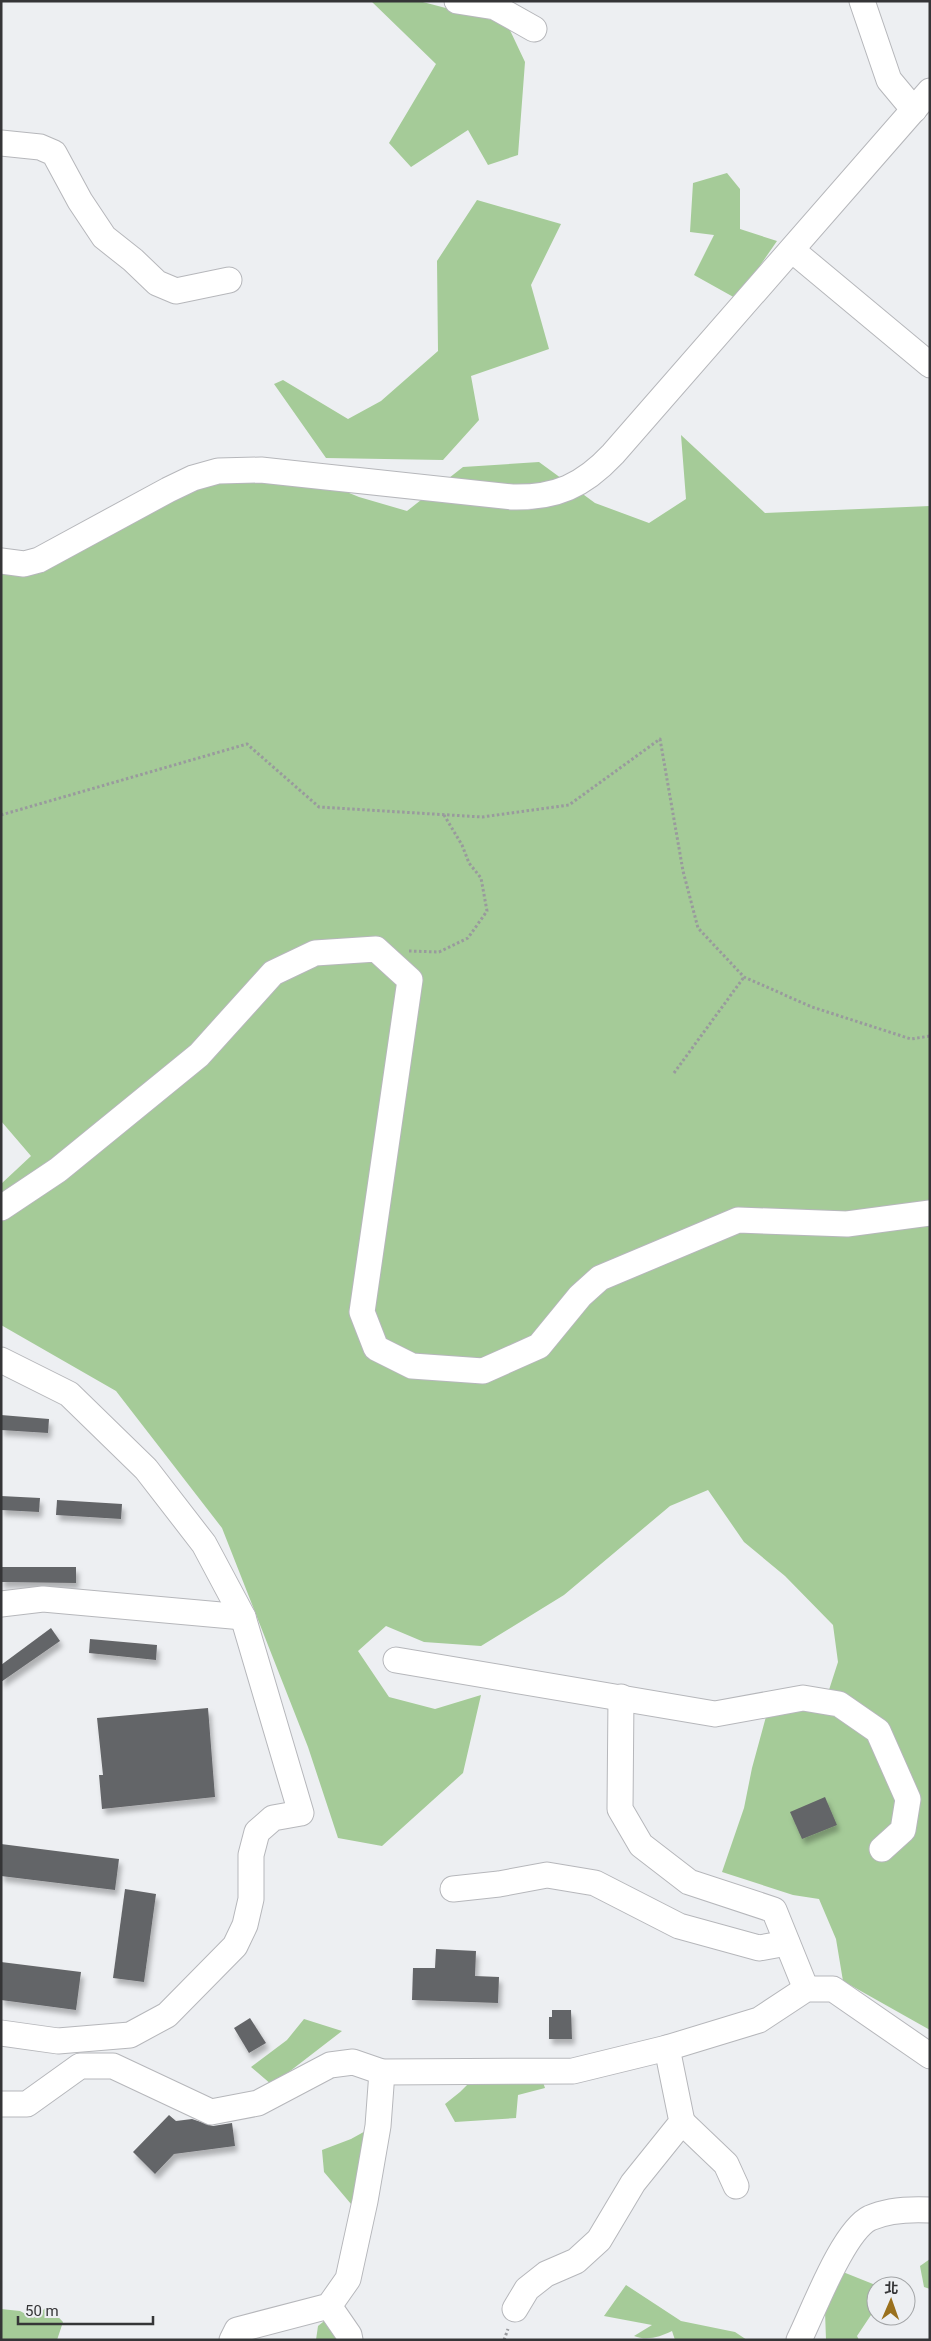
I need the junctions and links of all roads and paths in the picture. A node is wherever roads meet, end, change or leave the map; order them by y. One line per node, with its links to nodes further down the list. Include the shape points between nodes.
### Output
1 (457, 1): 3 (street, via 495,8)
2 (862, 1): 5 (street, via 890,80)
3 (534, 29)
4 (930, 91): 5 (street)
5 (914, 110): 7 (street)
6 (1, 143): 8 (street, via 40,147 54,153 104,237 157,283 176,291)
7 (792, 250): 9 (street); 10 (street, via 606,462 589,477 560,492 512,497 261,470 225,470 182,483 39,560 24,564)
8 (229, 280)
9 (930, 365)
10 (1, 561)
11 (444, 814): 12 (path, via 319,807 247,744); 13 (path, via 469,863 481,878 487,911 468,938 439,952); 14 (path, via 482,817 570,805 660,739 683,870 698,928)
12 (1, 815)
13 (376, 949): 17 (street, via 315,953 272,973 199,1055 58,1170); 18 (street, via 410,980 362,1312 376,1348 412,1366 483,1371 515,1357 539,1346 580,1296 600,1278 738,1220 847,1224)
14 (744, 977): 15 (path, via 812,1007 911,1039); 16 (path)
15 (930, 1036)
16 (674, 1073)
17 (1, 1208)
18 (930, 1213)
19 (1, 1360): 21 (street, via 69,1394 146,1469 204,1544)
20 (1, 1604): 21 (street, via 43,1599)
21 (243, 1618): 28 (street, via 302,1813 272,1818 257,1832 251,1855 251,1900 236,1946 167,2015 130,2035 58,2041)
22 (396, 1660): 23 (street)
23 (621, 1697): 24 (street, via 715,1714 803,1698 840,1704 878,1731 908,1799 903,1830); 26 (street, via 620,1810 641,1845 689,1882 774,1910)
24 (882, 1849)
25 (453, 1889): 26 (street, via 547,1875 595,1883 679,1926 759,1948)
26 (787, 1943): 27 (street)
27 (806, 1989): 29 (street, via 759,2020); 30 (street, via 833,1989)
28 (1, 2033)
29 (667, 2048): 31 (street, via 573,2071); 33 (street)
30 (930, 2056)
31 (382, 2072): 32 (street, via 353,2062 330,2066 258,2102 211,2112 113,2066 80,2066 27,2104); 36 (street, via 378,2126 348,2279)
32 (1, 2104)
33 (682, 2122): 34 (street, via 726,2164); 37 (street, via 633,2183 599,2240 576,2261 546,2274 527,2289)
34 (736, 2186)
35 (930, 2210): 40 (street, via 905,2209 868,2219 846,2242)
36 (329, 2306): 38 (street, via 237,2330); 39 (street)
37 (515, 2309)
38 (232, 2340)
39 (350, 2340)
40 (800, 2340)

